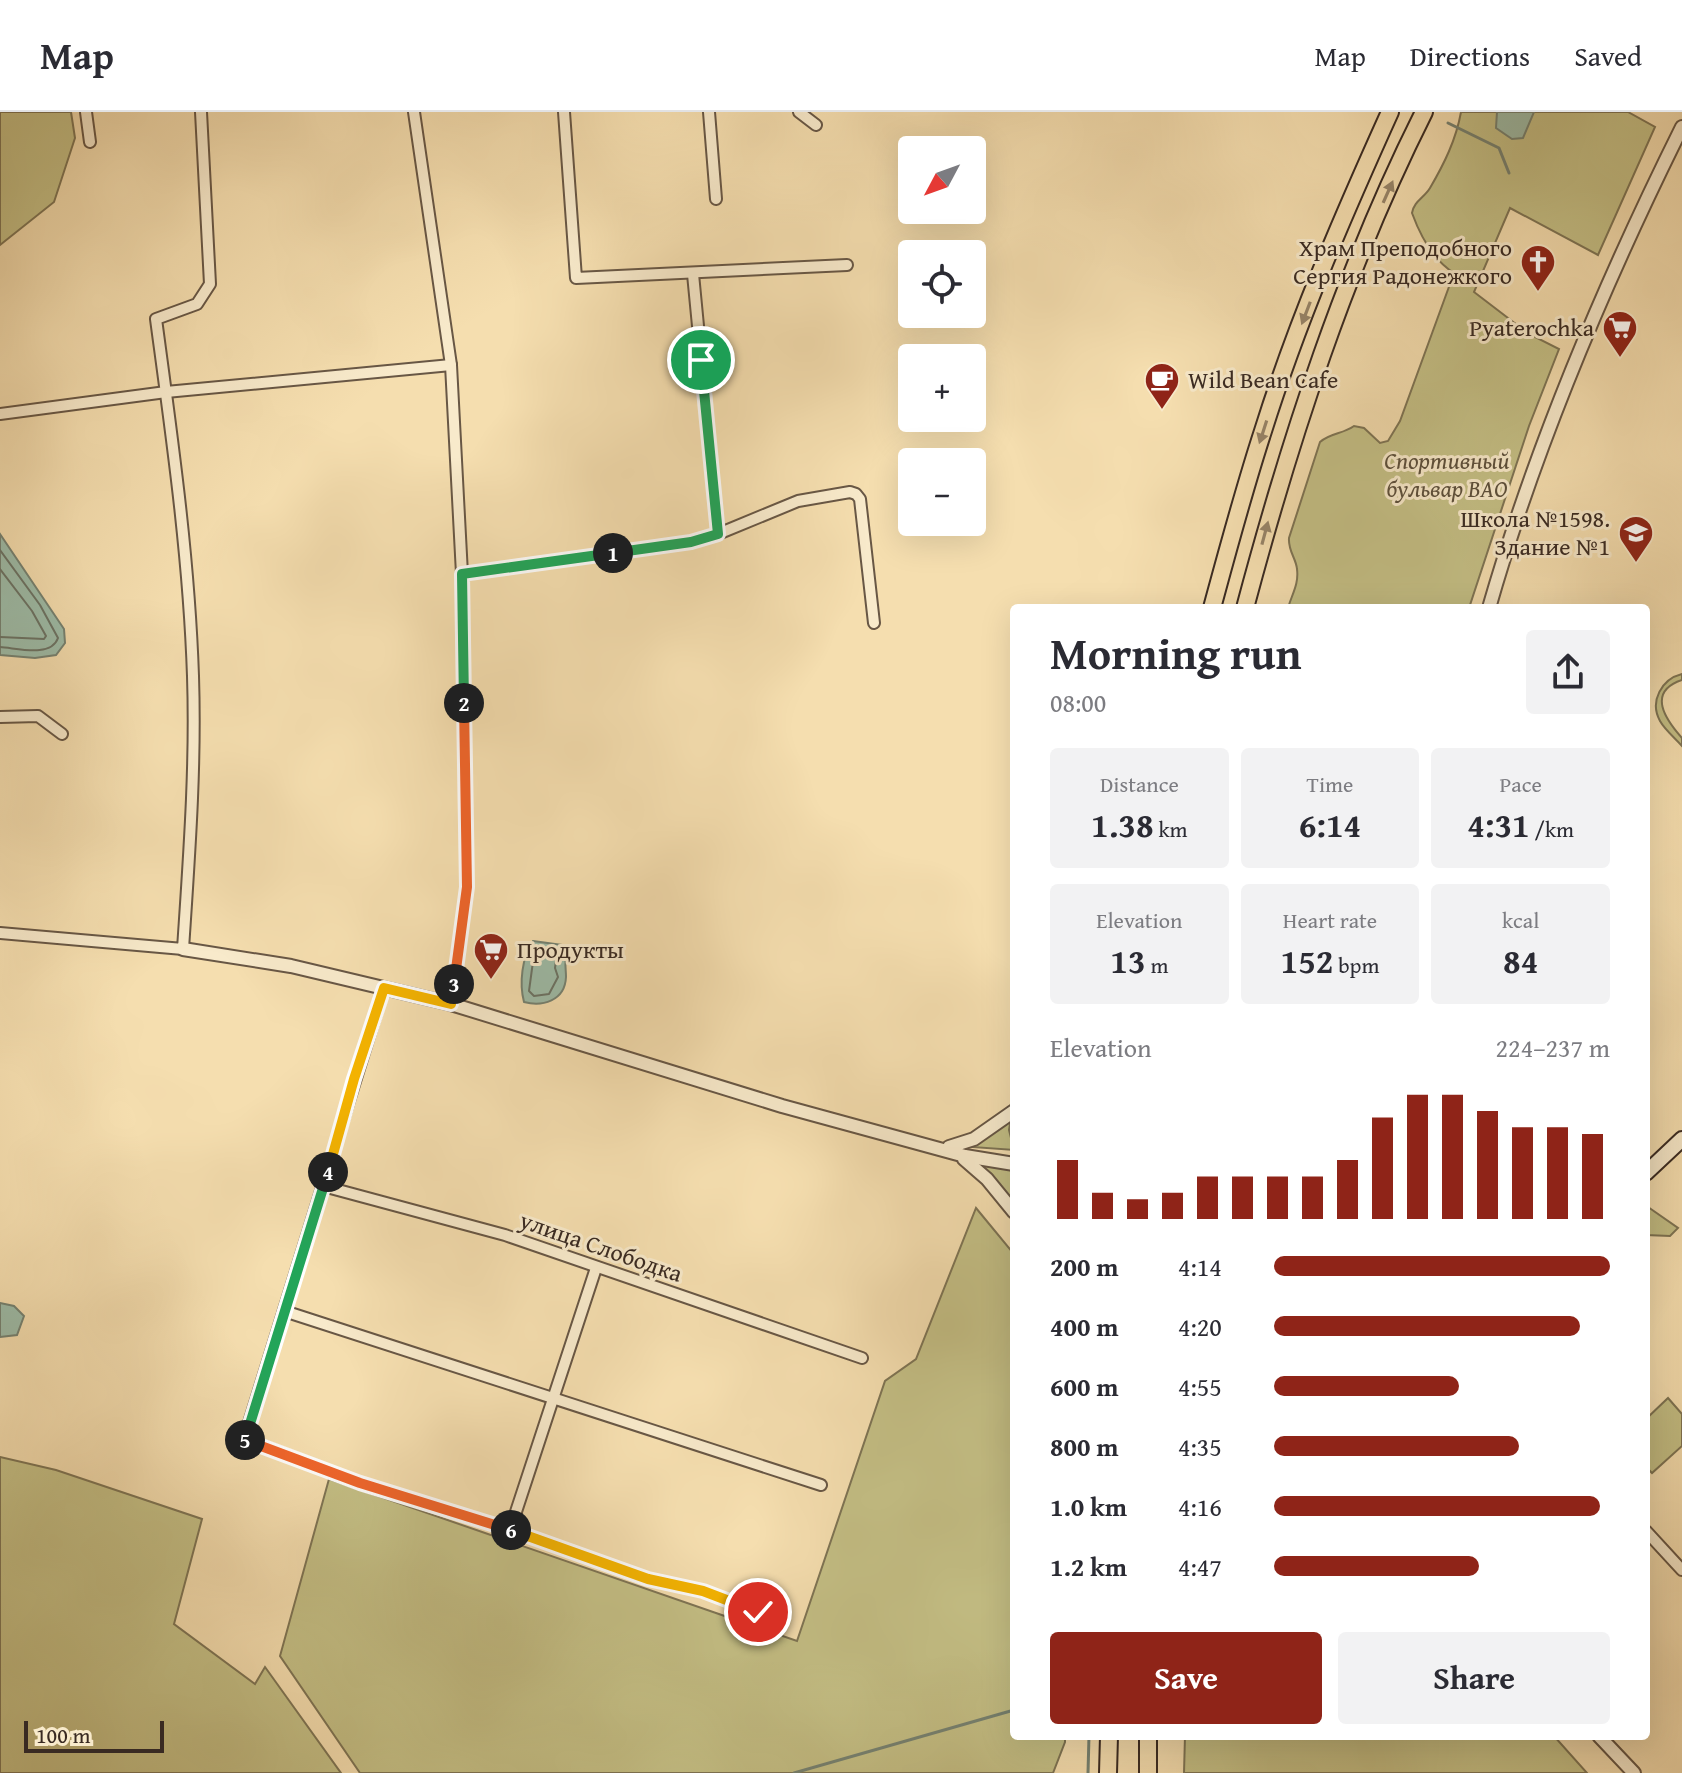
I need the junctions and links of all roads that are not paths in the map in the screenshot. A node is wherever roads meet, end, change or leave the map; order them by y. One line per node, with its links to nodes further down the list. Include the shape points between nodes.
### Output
1 (86, 112): 11 (street)
2 (201, 112): 16 (street, via 210,284 197,304 156,319)
3 (414, 112): 15 (street)
4 (564, 112): 14 (street, via 576,278)
5 (709, 112): 12 (street)
6 (799, 112): 9 (street)
7 (1390, 112): 20 (highway, one-way to 20, via 1288,358)
8 (1424, 112): 21 (highway, one-way to 8, via 1318,369)
9 (816, 125)
10 (1682, 127): 22 (street, via 1561,392)
11 (90, 142)
12 (716, 199)
13 (847, 265): 14 (street)
14 (693, 274): 18 (street)
15 (451, 365): 16 (street); 19 (street)
16 (166, 392): 17 (street); 27 (street, via 182,506 193,675 194,768)
17 (0, 414)
18 (718, 534): 19 (street); 23 (street, via 798,501 856,494)
19 (462, 574): 29 (street, via 467,887)
20 (1213, 604)
21 (1246, 604)
22 (1490, 604)
23 (874, 623)
24 (0, 717): 25 (street, via 38,716)
25 (62, 734)
26 (0, 933): 27 (street)
27 (183, 949): 28 (street)
28 (384, 988): 29 (street); 36 (street)
29 (451, 1004): 32 (street, via 737,1093)
30 (1010, 1114): 32 (street)
31 (1682, 1139): 35 (main road)
32 (950, 1150): 33 (street); 34 (street); 37 (street, via 971,1163)
33 (1010, 1155)
34 (1010, 1163)
35 (1650, 1168)
36 (323, 1186): 38 (street, улица Слободка, via 505,1235); 39 (street)
37 (1010, 1207)
38 (596, 1268): 40 (street, улица Слободка); 41 (street)
39 (284, 1311): 41 (street); 43 (street, via 244,1439 360,1483)
40 (862, 1358)
41 (553, 1398): 42 (street); 43 (street)
42 (821, 1485)
43 (510, 1530): 46 (street)
44 (1650, 1535): 45 (street)
45 (1682, 1570)
46 (758, 1612)
47 (1603, 1740): 52 (street)
48 (1109, 1742): 50 (highway)
49 (1148, 1742): 51 (highway)
50 (1108, 1773)
51 (1148, 1773)
52 (1634, 1773)

